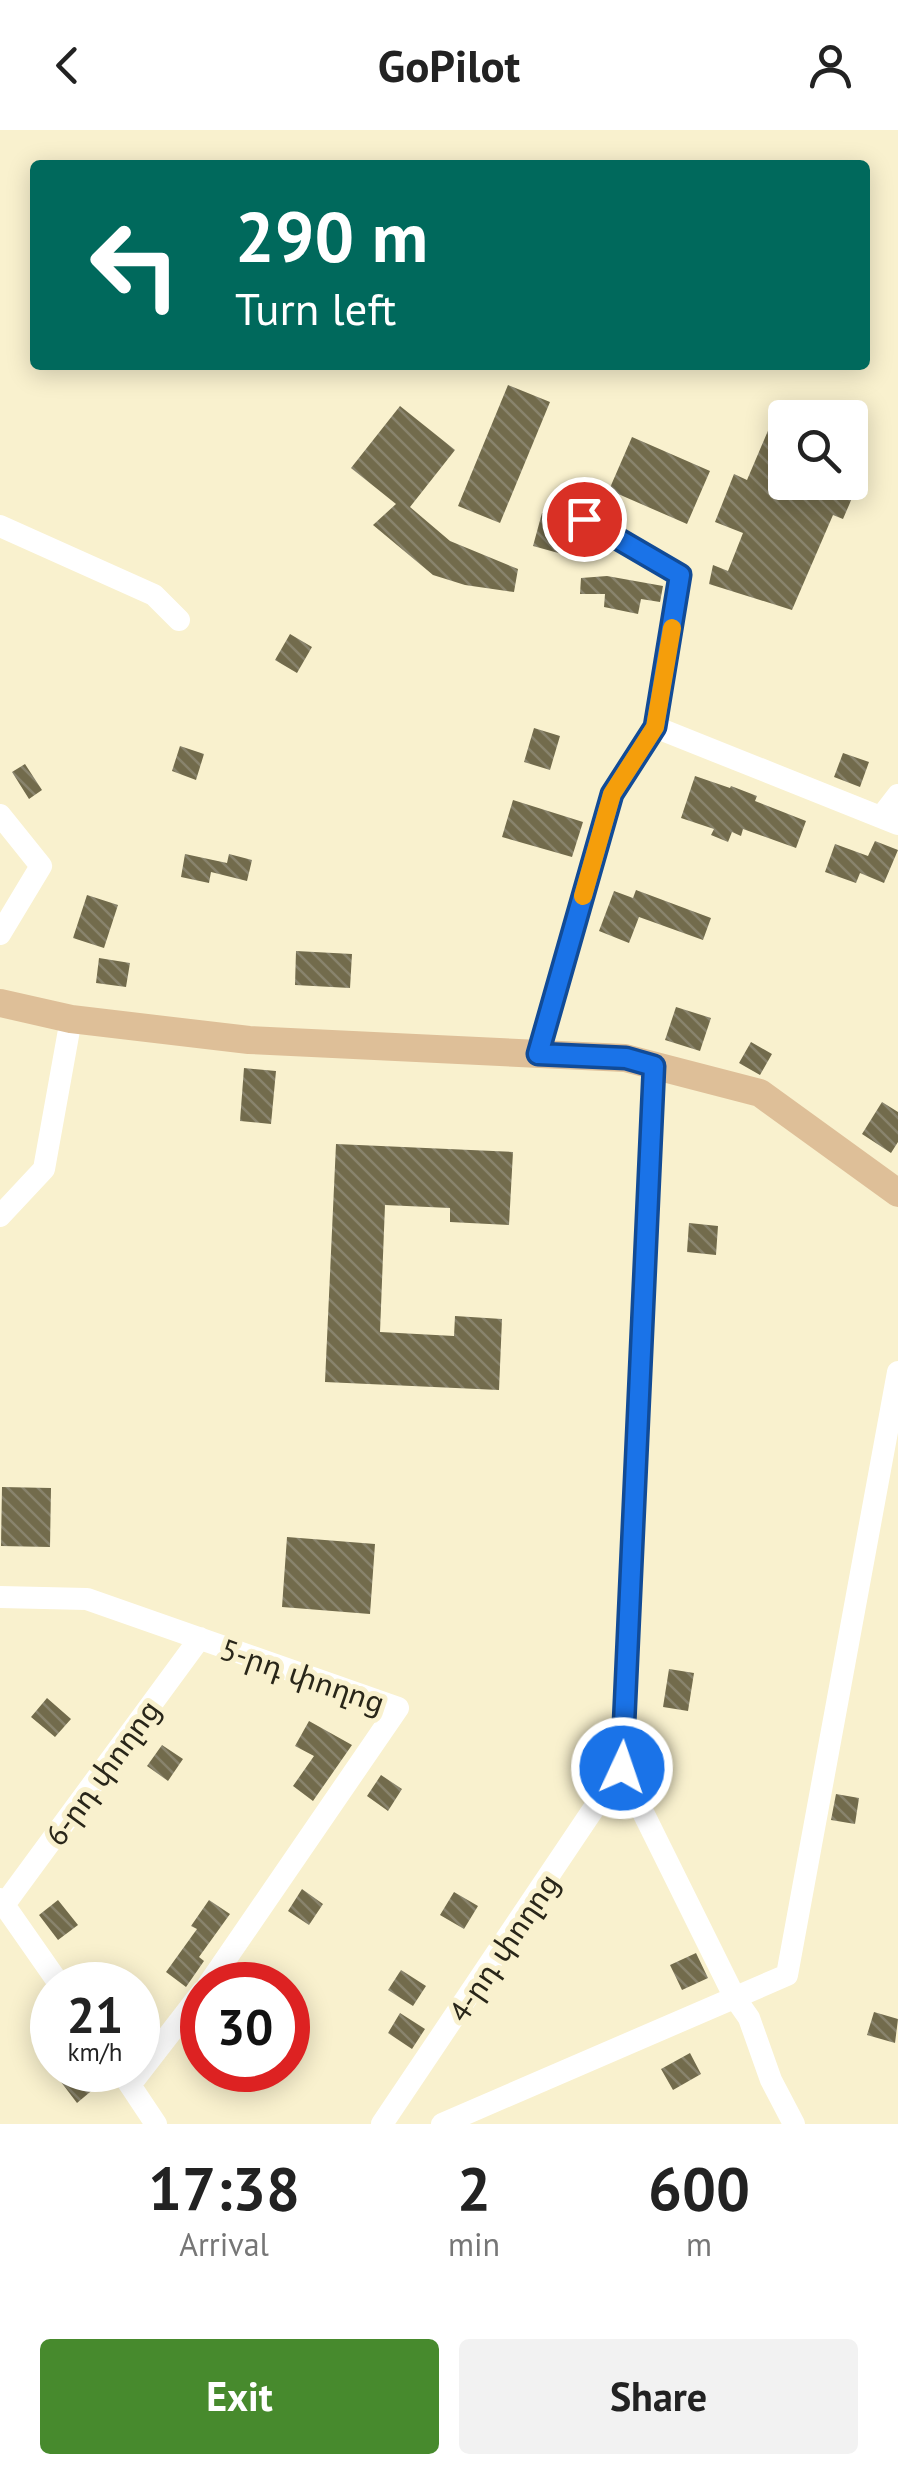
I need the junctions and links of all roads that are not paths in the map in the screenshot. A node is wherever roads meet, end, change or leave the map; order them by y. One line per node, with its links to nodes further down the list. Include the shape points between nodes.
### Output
1 (584, 519): 4 (street, via 680,575)
2 (0, 526): 3 (street, via 154,596)
3 (179, 620)
4 (655, 727): 7 (street); 11 (street, via 612,794)
5 (898, 795): 7 (street)
6 (0, 815): 8 (street, via 41,866)
7 (889, 820)
8 (0, 934)
9 (0, 1003): 10 (main road)
10 (71, 1019): 11 (main road, via 249,1040); 14 (street, via 44,1169)
11 (538, 1054): 12 (main road, via 626,1058)
12 (654, 1066): 13 (main road, via 760,1092); 18 (street)
13 (898, 1193)
14 (0, 1216)
15 (898, 1372): 22 (street, via 787,1975)
16 (0, 1597): 17 (street, 5-րդ փողոց, via 87,1599)
17 (200, 1638): 19 (street, 6-րդ փողոց); 21 (street, 5-րդ փողոց, via 398,1708)
18 (622, 1768): 22 (street); 27 (street, 4-րդ փողոց)
19 (2, 1902): 20 (street)
20 (44, 1962)
21 (224, 1962)
22 (735, 1998): 28 (street); 29 (street)
23 (180, 2017): 24 (street)
24 (160, 2039)
25 (134, 2092): 26 (street)
26 (156, 2124)
27 (382, 2124)
28 (442, 2124)
29 (794, 2124)

